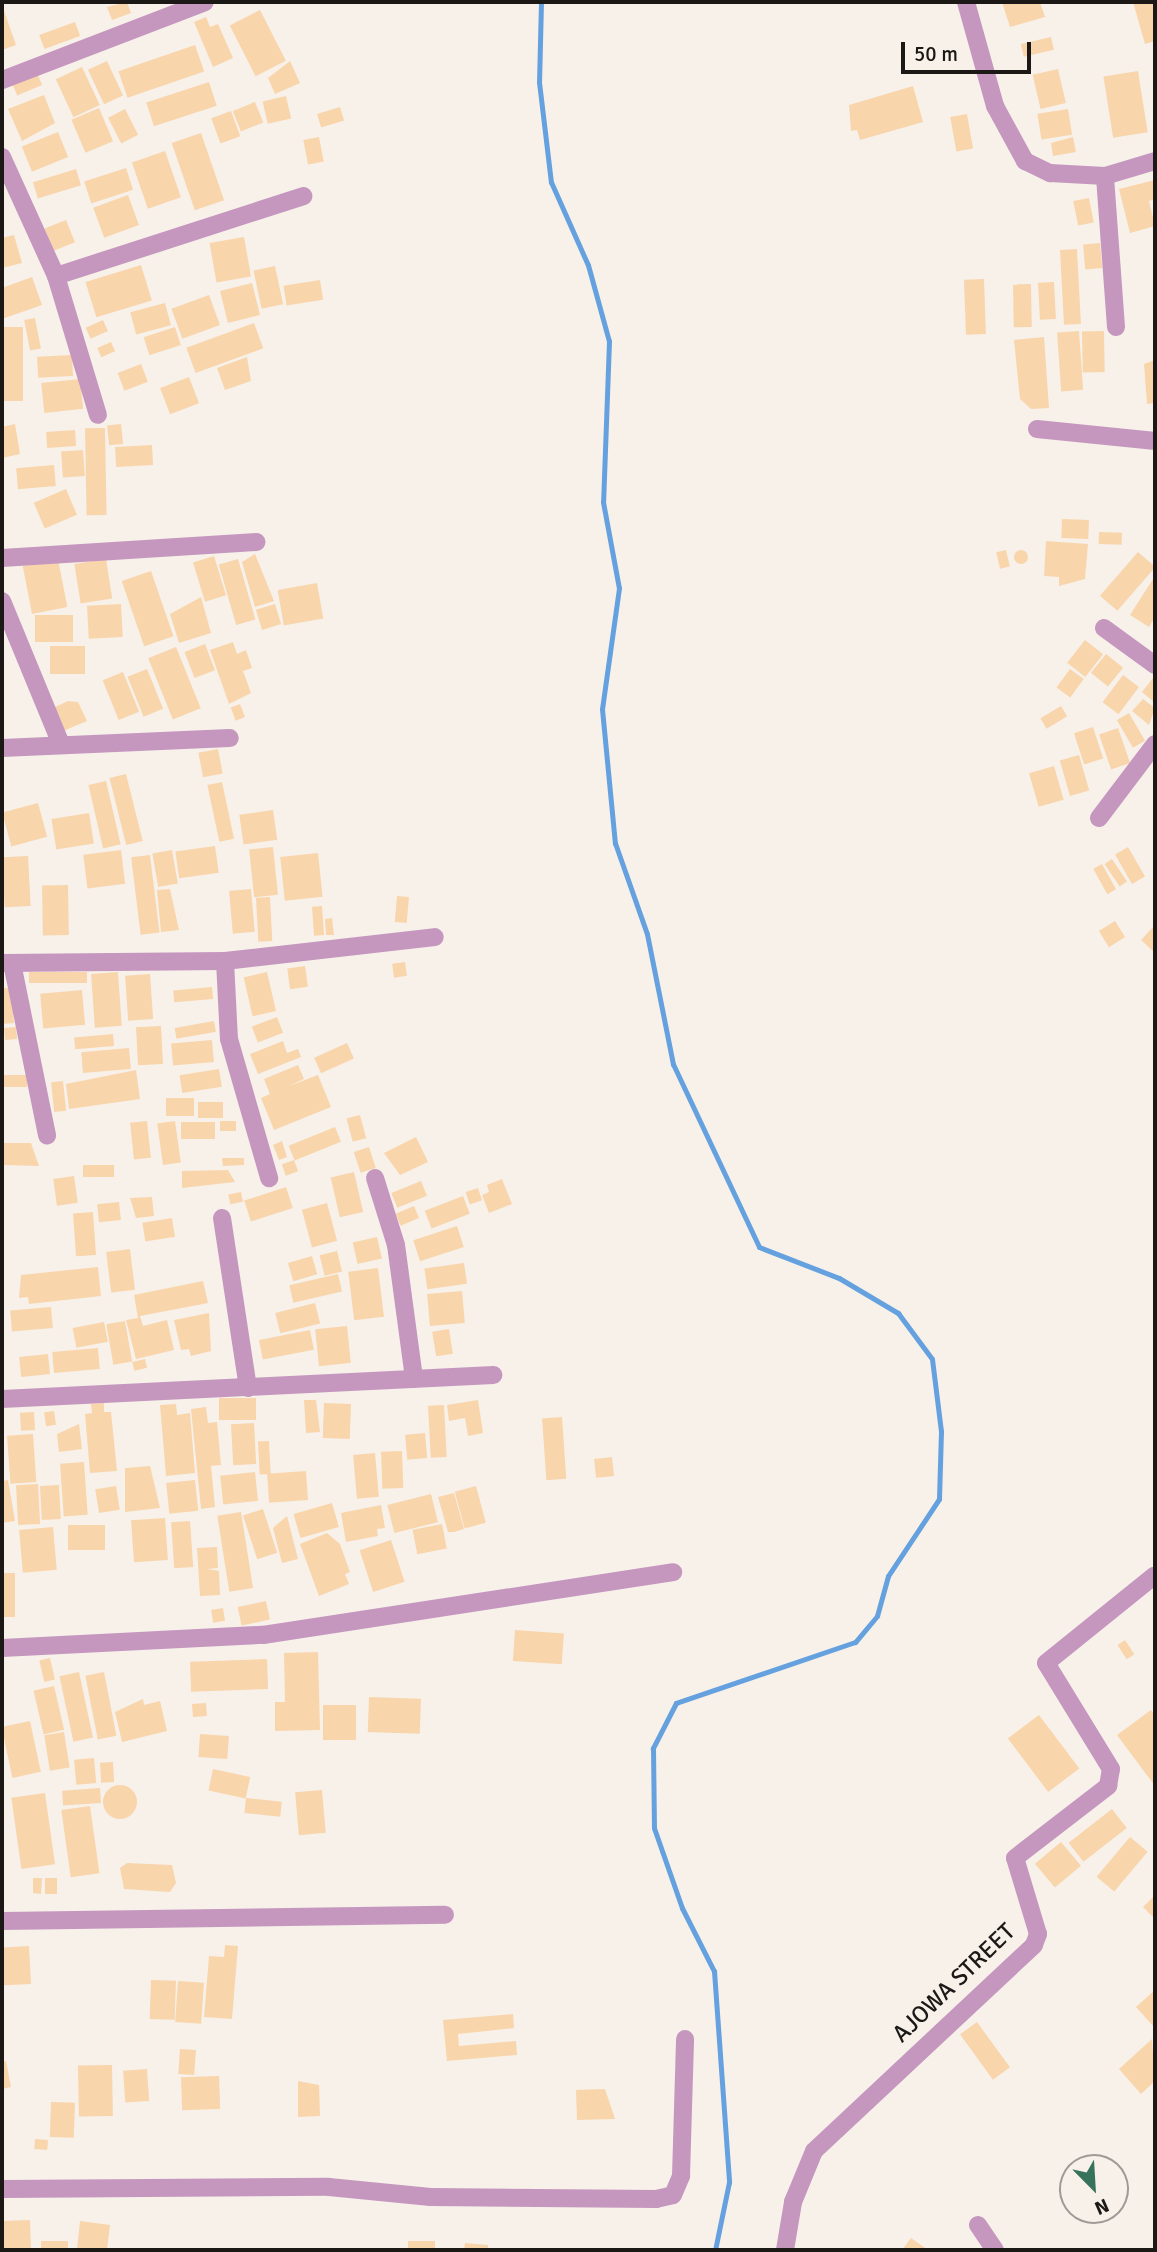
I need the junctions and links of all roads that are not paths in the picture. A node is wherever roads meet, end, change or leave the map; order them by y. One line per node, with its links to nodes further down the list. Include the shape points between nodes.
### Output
1 (205, 2): 3 (street)
2 (966, 2): 6 (street, via 995,106 1025,161 1050,173)
3 (2, 80)
4 (2, 157): 8 (street)
5 (1155, 161): 6 (street)
6 (1105, 176): 9 (street)
7 (303, 196): 8 (street)
8 (56, 276): 10 (street)
9 (1116, 327)
10 (97, 415)
11 (1037, 429): 12 (street)
12 (1155, 441)
13 (256, 542): 14 (street)
14 (2, 558)
15 (2, 601): 19 (street)
16 (1104, 628): 17 (street)
17 (1155, 665)
18 (230, 738): 19 (street)
19 (61, 744): 21 (street)
20 (1155, 744): 22 (street)
21 (2, 748)
22 (1099, 818)
23 (435, 937): 24 (street)
24 (225, 961): 25 (street); 27 (street, via 229,1039)
25 (7, 963): 26 (street)
26 (47, 1135)
27 (269, 1178)
28 (375, 1178): 31 (street, via 396,1245)
29 (222, 1218): 32 (street)
30 (493, 1376): 31 (street)
31 (414, 1379): 32 (street)
32 (248, 1388): 33 (street)
33 (3, 1394)
34 (673, 1572): 36 (street, via 263,1635)
35 (1154, 1576): 42 (street, AJOWA STREET, via 1046,1664 1111,1769 1108,1787 1016,1858 1038,1934 1034,1945 814,2151 793,2202)
36 (2, 1648)
37 (445, 1915): 38 (street)
38 (2, 1921)
39 (685, 2039): 40 (street, via 681,2176 673,2195 656,2199 431,2197 329,2187)
40 (2, 2189)
41 (978, 2225): 43 (street)
42 (785, 2250)
43 (995, 2250)

